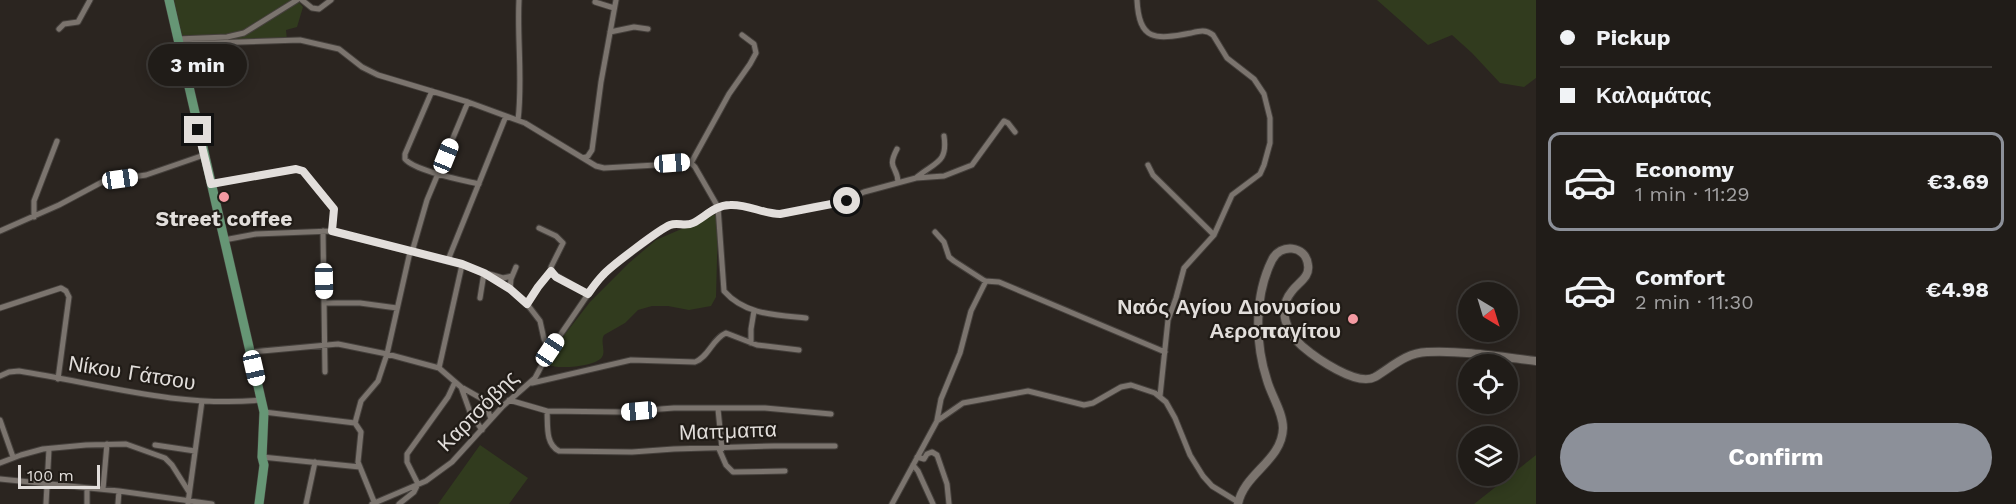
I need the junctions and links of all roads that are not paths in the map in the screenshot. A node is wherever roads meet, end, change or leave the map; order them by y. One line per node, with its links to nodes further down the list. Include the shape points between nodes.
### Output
1 (90, 0): 11 (street, via 78,22)
2 (168, 0): 15 (main road)
3 (297, 0): 15 (street, via 244,33)
4 (302, 0): 5 (street, via 319,9)
5 (331, 0)
6 (519, 0): 19 (street)
7 (616, 0): 10 (street)
8 (1137, 0): 40 (street, via 1138,21 1149,34 1210,32 1227,58 1254,79 1264,94 1271,135 1264,165 1256,178 1232,195)
9 (595, 2): 10 (street)
10 (614, 8): 13 (street)
11 (59, 29)
12 (648, 29): 13 (street, via 634,27)
13 (610, 32): 25 (street, via 592,150)
14 (742, 35): 26 (street, via 754,44 756,53)
15 (178, 42): 16 (street, via 313,42 344,51 378,75); 24 (main road)
16 (432, 91): 17 (street); 28 (street, via 404,157 410,164)
17 (468, 102): 18 (street); 28 (street)
18 (506, 116): 19 (street); 32 (street)
19 (518, 120): 25 (street)
20 (1015, 132): 29 (street, via 1004,122 970,167 938,178)
21 (944, 136): 29 (street, via 943,157)
22 (57, 141): 34 (street, via 34,201)
23 (897, 149): 30 (street, via 891,163)
24 (204, 155): 31 (main road); 34 (street, via 146,175 104,181)
25 (584, 158): 26 (street, via 604,168)
26 (691, 163): 33 (street)
27 (1148, 165): 40 (street, via 1152,175)
28 (439, 174): 32 (street); 42 (street)
29 (916, 178): 30 (street)
30 (898, 183): 33 (street, via 840,203 787,213 773,214 732,204)
31 (211, 184): 38 (street, via 303,171 334,209); 41 (main road)
32 (479, 184): 43 (street)
33 (718, 207): 51 (street, Καρτσόβης, via 691,224 676,224 662,230 608,270); 57 (street, via 723,287 737,303)
34 (34, 217): 36 (street)
35 (539, 228): 46 (street, via 563,243)
36 (0, 231)
37 (323, 231): 38 (street); 41 (street, via 256,234); 53 (street)
38 (332, 231): 42 (street)
39 (935, 232): 49 (street, via 951,259)
40 (1215, 235): 64 (street, via 1184,268 1168,320)
41 (224, 240): 63 (main road)
42 (411, 252): 43 (street); 56 (street)
43 (448, 260): 44 (street)
44 (462, 264): 47 (street); 67 (street)
45 (516, 267): 48 (street)
46 (551, 271): 51 (street); 54 (street)
47 (484, 273): 48 (street); 50 (street); 52 (street)
48 (512, 276): 50 (street)
49 (986, 281): 64 (street, via 999,282); 84 (street, via 971,311)
50 (510, 289): 54 (street)
51 (588, 294): 61 (street, Καρτσόβης)
52 (480, 298)
53 (324, 303): 56 (street); 60 (street)
54 (527, 304): 61 (street, via 540,321)
55 (0, 308): 70 (street, via 61,288 66,291 69,297)
56 (397, 308): 65 (street)
57 (754, 311): 58 (street); 59 (street)
58 (806, 318)
59 (751, 343): 62 (street); 72 (street, via 726,333 695,362 631,360)
60 (325, 345): 63 (street); 65 (street); 68 (street)
61 (550, 350): 72 (street, Καρτσόβης)
62 (799, 350)
63 (250, 352): 75 (main road)
64 (1165, 352): 74 (street)
65 (387, 354): 67 (street); 85 (street, via 378,381 361,401)
66 (1536, 360): 109 (main road, via 1423,352 1401,359 1372,378 1351,377 1302,346 1290,333 1284,318 1285,304 1305,278 1308,264 1297,249 1280,250 1265,279 1258,322 1261,359 1282,422 1281,440 1250,478)
67 (439, 368): 71 (street)
68 (325, 372)
69 (0, 376): 70 (street, Νίκου Γάτσου, via 19,371)
70 (58, 379): 77 (street, Νίκου Γάτσου)
71 (455, 382): 73 (street); 103 (street, via 406,456)
72 (531, 383): 76 (street, Καρτσόβης)
73 (461, 387): 82 (street, via 484,400); 86 (street)
74 (1160, 396): 84 (street, via 1140,387 1125,386 1084,405 1020,392 968,402); 109 (street, via 1171,409 1203,476)
75 (261, 400): 77 (street, Νίκου Γάτσου); 80 (main road)
76 (509, 400): 79 (street); 82 (street, Καρτσόβης)
77 (202, 401): 92 (street)
78 (718, 409): 79 (street); 81 (street); 91 (street)
79 (547, 411): 91 (street, Μαπμαπα, via 550,442 559,451)
80 (264, 412): 85 (street); 94 (main road)
81 (831, 414)
82 (491, 419): 86 (street, Καρτσόβης)
83 (0, 420): 93 (street)
84 (937, 421): 95 (street)
85 (356, 423): 99 (street, via 361,432)
86 (482, 430): 103 (street, Καρτσόβης, via 452,462)
87 (107, 444): 90 (street); 105 (street); 107 (street, via 126,444 165,458)
88 (154, 445): 92 (street)
89 (835, 446): 91 (street, Μαπμαπα)
90 (49, 449): 93 (street); 102 (street)
91 (721, 449): 100 (street, via 723,461 733,472)
92 (195, 451): 107 (street)
93 (13, 457): 97 (street)
94 (262, 457): 96 (street); 114 (main road); 115 (main road)
95 (917, 457): 98 (street); 121 (street, via 937,455)
96 (315, 462): 99 (street); 116 (street)
97 (0, 463)
98 (913, 465): 119 (street); 120 (street)
99 (360, 467): 117 (street)
100 (785, 471)
101 (0, 479): 102 (street)
102 (47, 484): 104 (street); 110 (street)
103 (418, 484): 117 (street, Καρτσόβης); 118 (street)
104 (87, 488): 105 (street); 111 (street)
105 (103, 489): 106 (street)
106 (119, 491): 108 (street); 112 (street)
107 (189, 492): 108 (street)
108 (188, 503): 113 (street)
109 (1238, 503)
110 (46, 504)
111 (87, 504)
112 (118, 504)
113 (212, 504)
114 (253, 504)
115 (259, 504)
116 (306, 504)
117 (374, 504)
118 (399, 504)
119 (892, 504)
120 (933, 504)
121 (949, 504)

